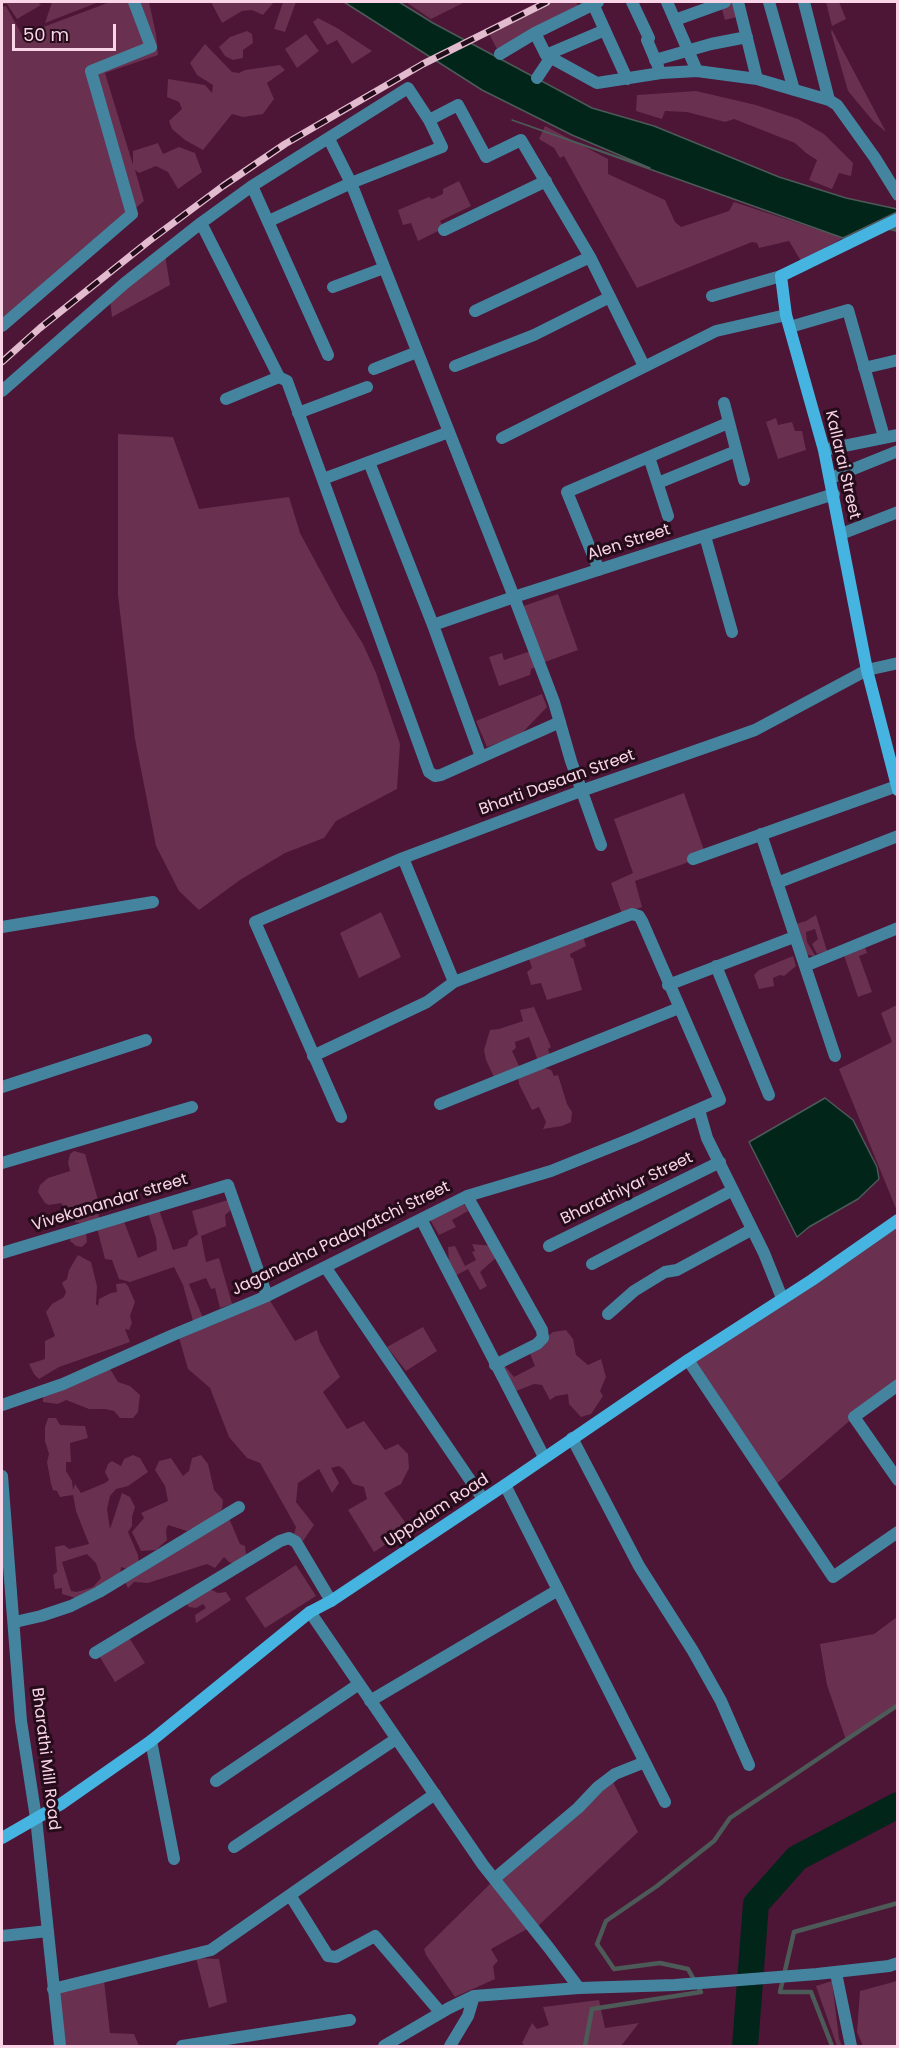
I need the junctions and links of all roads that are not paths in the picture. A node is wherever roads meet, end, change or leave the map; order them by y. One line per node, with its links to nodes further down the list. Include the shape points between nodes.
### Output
1 (134, 2): 42 (street, via 151,47 91,71 132,214)
2 (632, 2): 16 (street)
3 (668, 2): 9 (street)
4 (725, 2): 9 (street)
5 (738, 2): 12 (street)
6 (770, 2): 22 (street)
7 (804, 2): 23 (street)
8 (595, 3): 10 (street); 11 (street)
9 (675, 20): 13 (street)
10 (605, 30): 15 (street); 20 (street)
11 (536, 33): 14 (street); 15 (street)
12 (747, 37): 13 (street); 21 (street)
13 (689, 51): 16 (street); 17 (street)
14 (500, 54)
15 (549, 56): 19 (street); 20 (street, via 597,83)
16 (656, 60): 18 (street)
17 (697, 72): 18 (street); 21 (street)
18 (661, 73): 20 (street)
19 (537, 78)
20 (627, 79)
21 (757, 79): 22 (street)
22 (794, 90): 23 (street)
23 (829, 100): 29 (street, via 837,105 875,158)
24 (429, 120): 25 (street, via 408,88); 26 (street, via 458,105 486,157 520,140); 27 (street, via 442,147)
25 (329, 139): 27 (street); 28 (street)
26 (546, 181): 33 (street); 34 (street)
27 (351, 183): 31 (street); 35 (street)
28 (252, 186): 31 (street); 32 (street)
29 (897, 195)
30 (897, 219): 36 (main road)
31 (269, 221): 44 (street)
32 (201, 224): 50 (street); 52 (street, via 125,283)
33 (444, 230)
34 (590, 257): 39 (street); 40 (street)
35 (384, 268): 37 (street); 43 (street)
36 (781, 276): 38 (street); 41 (main road, Kallarai Street)
37 (333, 287)
38 (712, 296)
39 (610, 297): 46 (street, via 534,335); 47 (street)
40 (475, 311)
41 (788, 321): 47 (street, via 716,331); 48 (street, via 848,310); 61 (main road, Kallarai Street)
42 (2, 326)
43 (417, 352): 49 (street); 57 (street)
44 (328, 355)
45 (897, 360): 48 (street)
46 (455, 366)
47 (644, 366): 60 (street)
48 (864, 368): 59 (street)
49 (374, 369)
50 (279, 377): 53 (street); 55 (street, via 287,381)
51 (367, 387): 55 (street)
52 (2, 391)
53 (226, 399)
54 (724, 404): 56 (street)
55 (298, 413): 67 (street)
56 (728, 423): 62 (street); 64 (street)
57 (449, 432): 65 (street); 76 (street)
58 (897, 435): 59 (street)
59 (884, 437): 61 (street)
60 (502, 438)
61 (824, 450): 66 (main road, Kallarai Street)
62 (736, 451): 68 (street); 69 (street)
63 (897, 451): 66 (street)
64 (649, 457): 69 (street); 75 (street, via 567,492)
65 (369, 462): 67 (street); 77 (street)
66 (831, 478): 70 (main road, Kallarai Street)
67 (323, 479): 82 (street, via 429,772 441,775)
68 (744, 480)
69 (658, 483): 72 (street)
70 (834, 494): 73 (main road, Kallarai Street); 74 (street, Alen Street)
71 (897, 512): 73 (street)
72 (668, 516)
73 (841, 534): 80 (main road, Kallarai Street)
74 (705, 536): 75 (street, Alen Street); 78 (street)
75 (599, 570): 76 (street, Alen Street)
76 (514, 597): 77 (street, Alen Street); 81 (street)
77 (433, 625): 82 (street)
78 (732, 632)
79 (897, 663): 80 (street, Bharti Dasaan Street)
80 (867, 670): 83 (main road, Kallarai Street); 85 (street, Bharti Dasaan Street, via 755,730)
81 (560, 722): 82 (street); 85 (street)
82 (481, 756)
83 (894, 759): 84 (main road, Kallarai Street)
84 (897, 788): 86 (street)
85 (581, 790): 88 (street); 89 (street, Bharti Dasaan Street)
86 (761, 834): 90 (street); 91 (street)
87 (897, 836): 91 (street)
88 (601, 845)
89 (403, 858): 98 (street); 102 (street, Bharti Dasaan Street, via 255,922)
90 (693, 859)
91 (777, 883): 95 (street)
92 (153, 902): 93 (street)
93 (2, 927)
94 (897, 928): 97 (street)
95 (794, 937): 96 (street); 97 (street)
96 (716, 966): 99 (street); 105 (street)
97 (805, 966): 103 (street)
98 (454, 982): 99 (street, via 633,914 642,921); 102 (street, via 427,1002)
99 (668, 985): 100 (street)
100 (679, 1008): 106 (street); 108 (street, Jaganadha Padayatchi Street, via 720,1100)
101 (146, 1040): 104 (street)
102 (313, 1056): 109 (street)
103 (835, 1056)
104 (2, 1087)
105 (769, 1095)
106 (440, 1104)
107 (192, 1107): 111 (street)
108 (699, 1110): 110 (street, via 707,1138); 113 (street, Jaganadha Padayatchi Street, via 552,1171)
109 (341, 1117)
110 (720, 1162): 112 (street); 117 (street, Bharathiyar Street)
111 (2, 1163)
112 (733, 1190): 116 (street); 119 (street)
113 (467, 1196): 114 (street, Jaganadha Padayatchi Street); 125 (street, via 542,1330 543,1338 537,1344)
114 (421, 1219): 120 (street, Jaganadha Padayatchi Street); 125 (street)
115 (897, 1220): 122 (main road, Uppalam Road)
116 (751, 1230): 122 (street); 123 (street, via 677,1270 665,1272 634,1291)
117 (549, 1246)
118 (2, 1253): 121 (street, Vivekanandar street, via 228,1185)
119 (592, 1264)
120 (326, 1268): 121 (street, Jaganadha Padayatchi Street); 133 (street)
121 (267, 1296): 127 (street, Jaganadha Padayatchi Street, via 72,1381)
122 (782, 1298): 124 (main road, Uppalam Road)
123 (608, 1314)
124 (688, 1360): 128 (main road, Uppalam Road); 135 (street, via 833,1577)
125 (495, 1365): 129 (street)
126 (897, 1387): 131 (street, via 854,1417)
127 (2, 1405)
128 (572, 1438): 129 (main road, Uppalam Road); 146 (street, via 639,1566 721,1701)
129 (544, 1457): 132 (main road, Uppalam Road)
130 (2, 1476): 139 (street, Bharathi Mill Road)
131 (897, 1480)
132 (505, 1485): 133 (main road, Uppalam Road); 136 (street)
133 (483, 1498): 137 (main road, Uppalam Road)
134 (239, 1507): 139 (street, via 80,1601 59,1611)
135 (897, 1532)
136 (558, 1590): 142 (street); 145 (street)
137 (331, 1601): 138 (main road, Uppalam Road); 140 (street, via 290,1538)
138 (310, 1612): 141 (street); 144 (main road, Uppalam Road)
139 (15, 1622): 150 (street, Bharathi Mill Road, via 21,1721)
140 (95, 1653)
141 (358, 1684): 142 (street); 147 (street)
142 (370, 1701): 143 (street)
143 (396, 1739): 148 (street); 152 (street)
144 (151, 1741): 150 (main road, Uppalam Road); 153 (street)
145 (645, 1762): 149 (street); 154 (street, via 615,1774 598,1787)
146 (749, 1765)
147 (216, 1780)
148 (435, 1794): 154 (street); 155 (street)
149 (665, 1802)
150 (36, 1818): 151 (main road, Uppalam Road); 156 (street, Bharathi Mill Road)
151 (2, 1838)
152 (234, 1847)
153 (174, 1859)
154 (494, 1878): 160 (street)
155 (290, 1895): 161 (street, via 211,1950); 163 (street, via 328,1956 336,1957 375,1936)
156 (48, 1931): 157 (street); 161 (street, Bharathi Mill Road)
157 (2, 1936)
158 (897, 1963): 159 (street)
159 (836, 1972): 160 (street); 169 (street)
160 (579, 1988): 162 (street)
161 (53, 1989): 165 (street, Bharathi Mill Road)
162 (474, 1996): 163 (street); 168 (street, via 468,2016)
163 (441, 2013): 167 (street)
164 (350, 2020): 166 (street)
165 (60, 2046)
166 (182, 2046)
167 (384, 2046)
168 (450, 2046)
169 (851, 2046)

